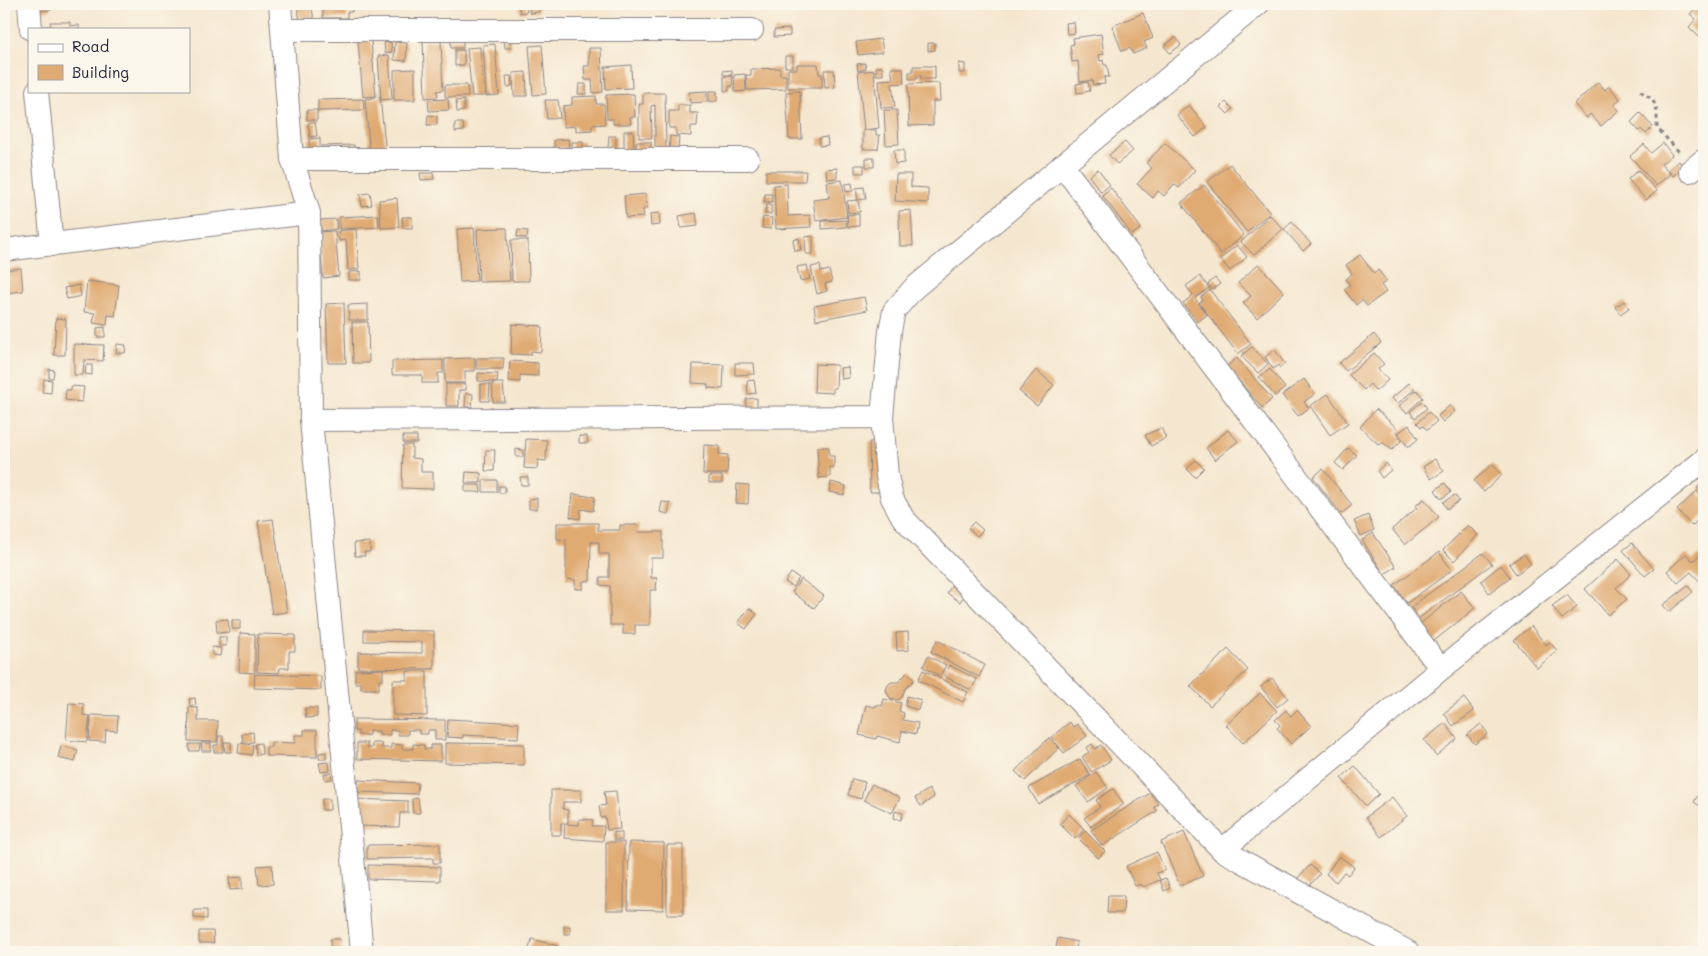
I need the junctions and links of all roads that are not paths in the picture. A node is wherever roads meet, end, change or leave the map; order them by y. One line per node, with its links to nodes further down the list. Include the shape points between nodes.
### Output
1 (29, 4): 4 (street)
2 (280, 4): 5 (street)
3 (1258, 4): 10 (street)
4 (31, 28)
5 (282, 30): 6 (street); 8 (street)
6 (752, 30)
7 (37, 92): 12 (street)
8 (292, 159): 9 (street); 11 (street)
9 (748, 159)
10 (1062, 165): 14 (street, via 914,288 894,311); 17 (street)
11 (309, 213): 12 (street); 15 (street)
12 (52, 245): 13 (street)
13 (4, 250)
14 (882, 416): 15 (street); 18 (street, via 887,476 892,498 903,518)
15 (311, 420): 19 (street)
16 (1704, 460): 17 (street)
17 (1441, 669): 18 (street)
18 (1222, 850): 20 (street)
19 (362, 952)
20 (1408, 952)

